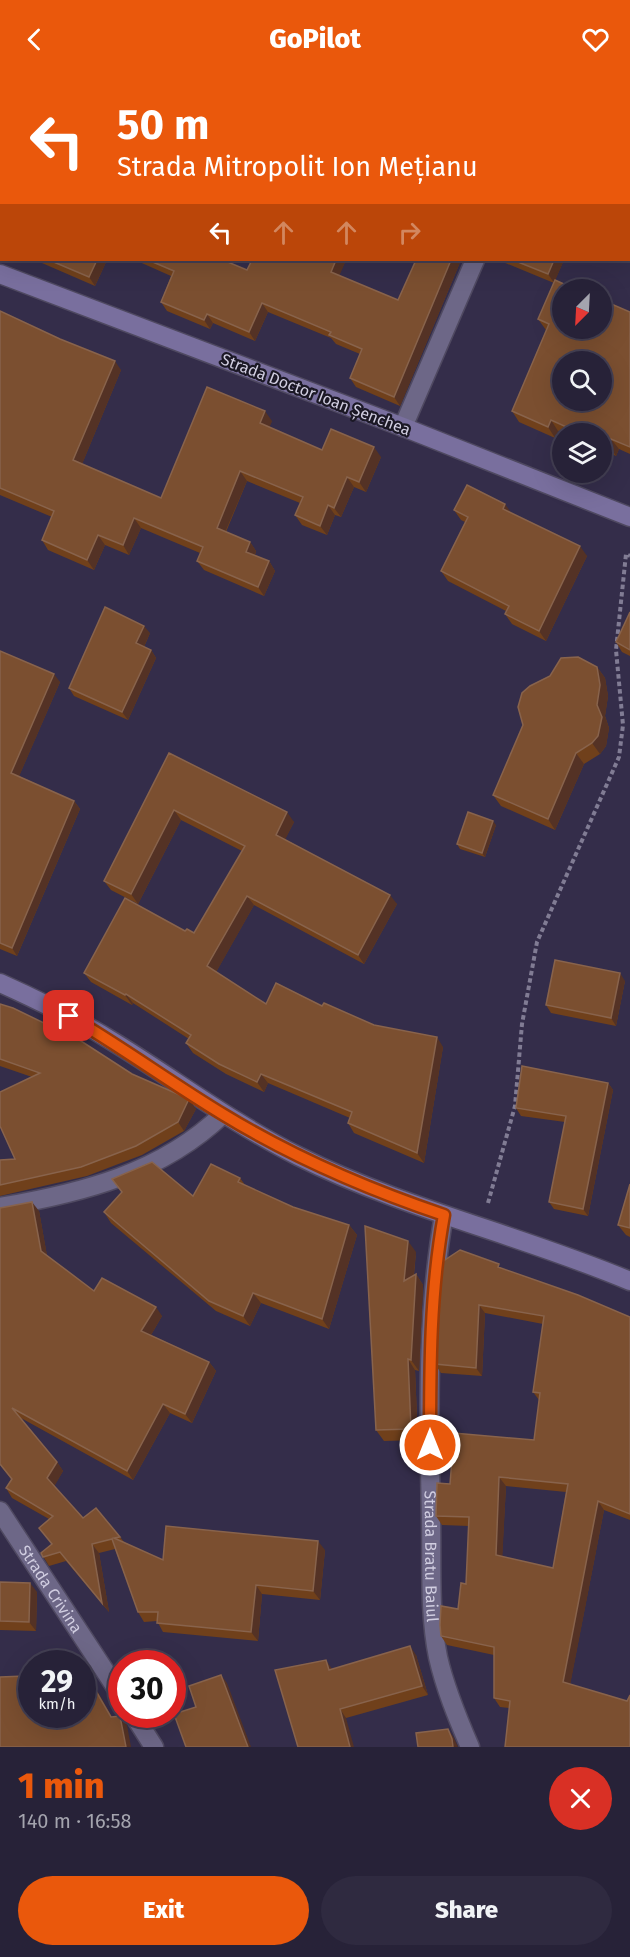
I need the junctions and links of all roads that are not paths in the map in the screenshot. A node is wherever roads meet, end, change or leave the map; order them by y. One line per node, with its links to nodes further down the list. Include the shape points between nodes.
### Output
1 (475, 261): 3 (street)
2 (0, 274): 3 (main road, Strada Doctor Ioan Șenchea)
3 (403, 427): 4 (main road, Strada Doctor Ioan Șenchea)
4 (630, 517)
5 (0, 983): 6 (main road, via 53,1007 108,1039)
6 (223, 1114): 7 (street, via 190,1143 138,1171); 8 (main road, via 331,1172)
7 (0, 1207)
8 (444, 1215): 9 (main road); 14 (street, Strada Bratu Baiul, via 430,1359 434,1620 446,1686)
9 (630, 1281)
10 (0, 1511): 11 (street, Strada Crivina)
11 (108, 1676)
12 (142, 1728): 13 (street)
13 (154, 1747)
14 (470, 1747)

